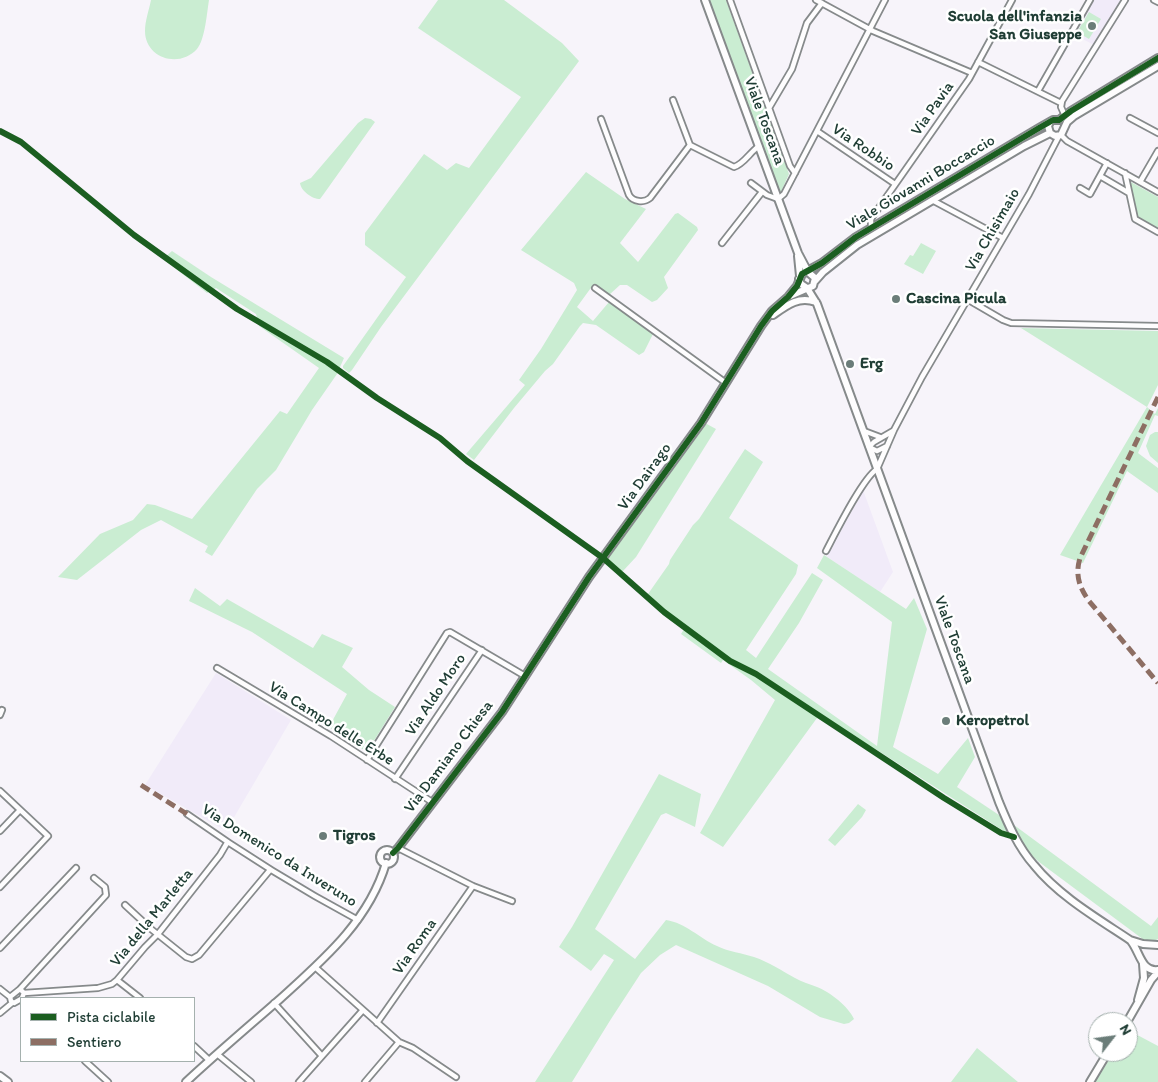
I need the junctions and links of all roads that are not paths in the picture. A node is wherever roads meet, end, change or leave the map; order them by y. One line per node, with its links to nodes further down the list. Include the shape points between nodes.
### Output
1 (705, 0): 29 (street, Viale Toscana)
2 (730, 0): 19 (street, Viale Toscana)
3 (816, 0): 10 (street)
4 (885, 0): 11 (street)
5 (1012, 0): 13 (street, Via Pavia)
6 (1090, 0): 16 (street)
7 (1125, 0): 18 (street)
8 (1154, 0): 9 (street)
9 (1158, 2)
10 (822, 3): 11 (street); 19 (street, via 807,23 792,69)
11 (870, 29): 15 (street); 25 (street)
12 (1158, 58): 20 (street, Viale Giovanni Boccaccio)
13 (978, 62): 15 (street, Via Pavia); 16 (street)
14 (1157, 67): 24 (street, via 1074,116)
15 (972, 73): 37 (street, Via Pavia)
16 (1038, 92): 18 (street)
17 (672, 100): 28 (street)
18 (1061, 103): 20 (street)
19 (769, 108): 32 (street, Viale Toscana)
20 (1062, 118): 23 (street, Viale Giovanni Boccaccio); 24 (street)
21 (1130, 118): 26 (street)
22 (601, 120): 28 (street, via 629,195 643,202 650,198)
23 (1050, 122): 27 (street, via 1048,126); 44 (street, Viale Giovanni Boccaccio)
24 (1064, 126): 27 (street, via 1064,131)
25 (817, 131): 32 (street); 37 (street, Via Robbio)
26 (1158, 133)
27 (1056, 135): 31 (street); 43 (street, Viale Giovanni Boccaccio, via 1024,146); 46 (street, Via Chisimaio, via 1053,148)
28 (690, 145): 29 (street, via 734,167)
29 (759, 146): 42 (street, Viale Toscana)
30 (1158, 151): 35 (street)
31 (1107, 163): 33 (street); 34 (street)
32 (795, 173): 42 (street)
33 (1125, 173): 35 (street); 41 (street)
34 (1100, 176): 38 (street, via 1090,194); 41 (street)
35 (1140, 182): 40 (street)
36 (751, 184): 39 (street)
37 (895, 184): 44 (street, Via Pavia, via 871,219)
38 (1080, 188)
39 (762, 192): 42 (street); 47 (street)
40 (1158, 192)
41 (1129, 193): 45 (street, via 1135,219)
42 (778, 199): 48 (street, Viale Toscana)
43 (932, 200): 46 (street); 51 (street, Viale Giovanni Boccaccio, via 854,247)
44 (871, 228): 49 (street, Viale Giovanni Boccaccio)
45 (1158, 232)
46 (1003, 238): 55 (street, Via Chisimaio)
47 (722, 243)
48 (798, 252): 49 (street, Viale Toscana); 50 (street, Viale Toscana)
49 (808, 272): 50 (street); 51 (street, via 814,275)
50 (800, 278): 53 (street, via 801,284); 54 (street)
51 (815, 282): 53 (street); 56 (street, Viale Toscana)
52 (595, 288): 59 (street)
53 (807, 288): 54 (street); 56 (street, Viale Toscana)
54 (788, 297): 57 (street, Via Dairago)
55 (967, 299): 58 (street, via 1012,323); 60 (street, Via Chisimaio)
56 (816, 303): 57 (street, via 798,300); 61 (street, Viale Toscana)
57 (766, 320): 59 (street, Via Dairago)
58 (1158, 326)
59 (726, 383): 69 (street, Via Dairago, via 693,435 589,577)
60 (894, 430): 62 (street); 63 (street, Via Chisimaio)
61 (863, 431): 62 (street); 64 (street, Viale Toscana)
62 (884, 436): 64 (street)
63 (887, 446): 64 (street, via 877,451); 65 (street, Via Chisimaio)
64 (869, 447): 65 (street, Viale Toscana)
65 (877, 469): 66 (street, Via Chisimaio, via 864,483); 90 (street, Viale Toscana, via 1014,837 1053,885)
66 (826, 551)
67 (482, 650): 69 (street); 70 (street, via 448,633); 71 (street, Via Aldo Moro)
68 (217, 668): 70 (street, Via Campo delle Erbe)
69 (525, 676): 73 (street, Via Damiano Chiesa, via 491,727)
70 (367, 760): 71 (street, Via Campo delle Erbe)
71 (395, 779): 73 (street, Via Campo delle Erbe)
72 (0, 791): 74 (street)
73 (432, 802): 78 (street, Via Damiano Chiesa)
74 (20, 810): 76 (street); 85 (street, via 48,836)
75 (187, 814): 77 (street, Via Domenico da Inveruno)
76 (0, 831)
77 (227, 842): 82 (street, Via Domenico da Inveruno); 89 (street, Via della Marletta)
78 (398, 848): 79 (street, Via Damiano Chiesa); 84 (street)
79 (393, 853): 80 (street, via 392,861); 80 (street, via 386,850 382,853 381,859)
80 (386, 863): 88 (street, via 373,896)
81 (76, 868): 93 (street)
82 (270, 870): 88 (street, Via Domenico da Inveruno); 89 (street, via 199,955 192,959 186,957)
83 (94, 878): 100 (street, via 104,887 106,895)
84 (473, 886): 86 (street); 109 (street, Via Roma)
85 (0, 887)
86 (512, 901)
87 (125, 905): 89 (street)
88 (358, 920): 95 (street)
89 (158, 934): 97 (street, Via della Marletta)
90 (1130, 940): 91 (street, Viale Toscana); 94 (street, Viale Toscana)
91 (1150, 945): 92 (street, Viale Toscana); 94 (street, via 1144,950)
92 (1158, 945)
93 (0, 948)
94 (1142, 960): 96 (street, via 1148,969); 105 (street, via 1144,978)
95 (316, 967): 104 (street); 106 (street)
96 (1158, 971): 105 (street)
97 (117, 980): 100 (street, Via della Marletta, via 98,988); 101 (street)
98 (0, 989): 99 (street)
99 (10, 997): 100 (street); 103 (street)
100 (22, 997)
101 (139, 997)
102 (20, 999): 103 (street)
103 (12, 1003): 108 (street)
104 (274, 1004): 112 (street); 113 (street)
105 (1135, 1008): 107 (street)
106 (363, 1010): 109 (street); 113 (street)
107 (1133, 1012)
108 (0, 1013)
109 (377, 1023): 110 (street)
110 (399, 1042): 121 (street); 122 (street, via 455,1077)
111 (195, 1047): 114 (street)
112 (217, 1054): 114 (street); 119 (street)
113 (322, 1056): 120 (street)
114 (210, 1060): 118 (street)
115 (86, 1062): 117 (street)
116 (1102, 1062): 123 (street)
117 (108, 1082)
118 (186, 1082)
119 (251, 1082)
120 (299, 1082)
121 (365, 1082)
122 (449, 1082)
123 (1090, 1082)

